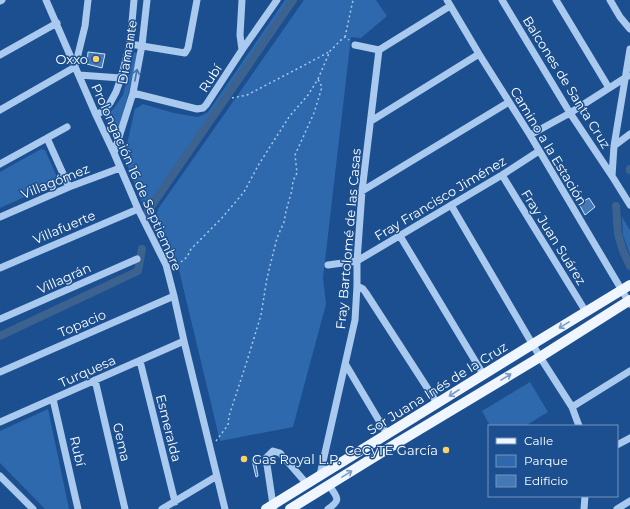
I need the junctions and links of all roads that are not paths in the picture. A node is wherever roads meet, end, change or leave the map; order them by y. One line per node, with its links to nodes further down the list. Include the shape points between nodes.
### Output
1 (46, 0): 12 (street, Prolongación 16 de Septiembre)
2 (88, 0): 22 (street, via 85,26)
3 (134, 0): 14 (street, Diamante)
4 (147, 0): 15 (street, Diamante)
5 (197, 0): 15 (street, via 188,48 185,52)
6 (242, 0): 18 (street)
7 (277, 0): 18 (street, Rubí)
8 (502, 0): 30 (street, Balcones de Santa Cruz)
9 (556, 0): 26 (street)
10 (610, 0): 13 (street)
11 (448, 3): 19 (street); 20 (street, Camino a la Estación)
12 (57, 23): 21 (street); 22 (street, Prolongación 16 de Septiembre)
13 (630, 29)
14 (130, 44): 15 (street); 25 (street, Diamante)
15 (142, 45): 27 (street, Diamante, one-way to 15)
16 (355, 46): 19 (street)
17 (630, 48): 24 (street)
18 (242, 50): 27 (street, Rubí, via 203,108 197,109)
19 (379, 50): 32 (street, Fray Bartolomé de las Casas)
20 (479, 54): 28 (street, Camino a la Estación); 32 (street)
21 (0, 55)
22 (75, 67): 23 (street, Prolongación 16 de Septiembre); 29 (street)
23 (79, 75): 25 (street); 31 (street, Prolongación 16 de Septiembre)
24 (628, 76): 26 (street); 37 (street)
25 (121, 78): 31 (street, Diamante, via 110,103)
26 (609, 88): 30 (street)
27 (133, 92): 39 (street, Diamante)
28 (509, 102): 35 (street, Camino a la Estación); 45 (street)
29 (0, 110)
30 (570, 113): 35 (street); 43 (street, Balcones de Santa Cruz)
31 (96, 115): 39 (street, Prolongación 16 de Septiembre)
32 (371, 121): 45 (street, Fray Bartolomé de las Casas)
33 (67, 127): 36 (street)
34 (630, 134): 37 (street)
35 (530, 135): 38 (street, Camino a la Estación)
36 (47, 138): 40 (street); 44 (street)
37 (614, 146): 43 (street)
38 (539, 151): 42 (street, Fray Francisco Jiménez); 56 (street, Camino a la Estación)
39 (114, 153): 41 (street, Prolongación 16 de Septiembre)
40 (0, 164)
41 (120, 168): 44 (street, Villagómez); 48 (street, Prolongación 16 de Septiembre)
42 (502, 175): 46 (street, Fray Francisco Jiménez); 59 (street, Fray Juan Suárez)
43 (612, 176): 47 (street, Balcones de Santa Cruz)
44 (69, 187): 49 (street, Villagómez)
45 (362, 191): 52 (street, Fray Bartolomé de las Casas)
46 (451, 205): 50 (street, Fray Francisco Jiménez); 62 (street)
47 (630, 205)
48 (138, 209): 54 (street, Villafuerte); 57 (street, Prolongación 16 de Septiembre, via 166,264)
49 (0, 217)
50 (400, 236): 52 (street, Fray Francisco Jiménez); 68 (street)
51 (137, 259): 60 (street, Villagrán)
52 (357, 261): 53 (street, Fray Francisco Jiménez); 55 (street, Fray Bartolomé de las Casas)
53 (328, 265)
54 (0, 268)
55 (357, 286): 65 (street, Fray Bartolomé de las Casas, via 355,320); 71 (street, via 366,293)
56 (626, 287): 58 (street, Camino a la Estación); 59 (main road, Sor Juana Inés de la Cruz)
57 (174, 296): 61 (street, Prolongación 16 de Septiembre); 67 (street, Topacio)
58 (629, 302): 63 (main road, Sor Juana Inés de la Cruz)
59 (586, 312): 62 (main road, Sor Juana Inés de la Cruz, one-way to 62)
60 (0, 319)
61 (184, 341): 64 (street, Turquesa); 79 (street, Prolongación 16 de Septiembre)
62 (533, 344): 63 (street); 68 (main road, Sor Juana Inés de la Cruz)
63 (540, 357): 72 (street); 82 (main road, Sor Juana Inés de la Cruz, one-way to 63)
64 (140, 361): 69 (street, Turquesa); 85 (street, Esmeralda)
65 (346, 365): 75 (street); 80 (street, Fray Bartolomé de las Casas)
66 (630, 371): 72 (street)
67 (0, 372)
68 (483, 374): 71 (main road, Sor Juana Inés de la Cruz, one-way to 71)
69 (95, 380): 70 (street, Turquesa); 89 (street, Gema)
70 (54, 399): 73 (street, Turquesa); 88 (street, Rubí)
71 (437, 403): 75 (main road, Sor Juana Inés de la Cruz)
72 (572, 407): 74 (street)
73 (0, 422)
74 (579, 425)
75 (388, 434): 80 (main road, Sor Juana Inés de la Cruz)
76 (630, 438): 77 (street)
77 (618, 444)
78 (0, 476): 87 (street)
79 (217, 476): 85 (street); 91 (street, Prolongación 16 de Septiembre)
80 (320, 476): 81 (main road, Sor Juana Inés de la Cruz)
81 (307, 484): 86 (main road, Sor Juana Inés de la Cruz); 86 (street, via 280,453 273,452 266,458)
82 (329, 485): 92 (main road, Sor Juana Inés de la Cruz); 93 (street, via 337,501)
83 (585, 497): 94 (street)
84 (630, 501): 95 (street)
85 (175, 502): 90 (street)
86 (271, 508)
87 (33, 509)
88 (78, 509)
89 (125, 509)
90 (162, 509)
91 (225, 509)
92 (290, 509)
93 (328, 509)
94 (584, 509)
95 (617, 509)

